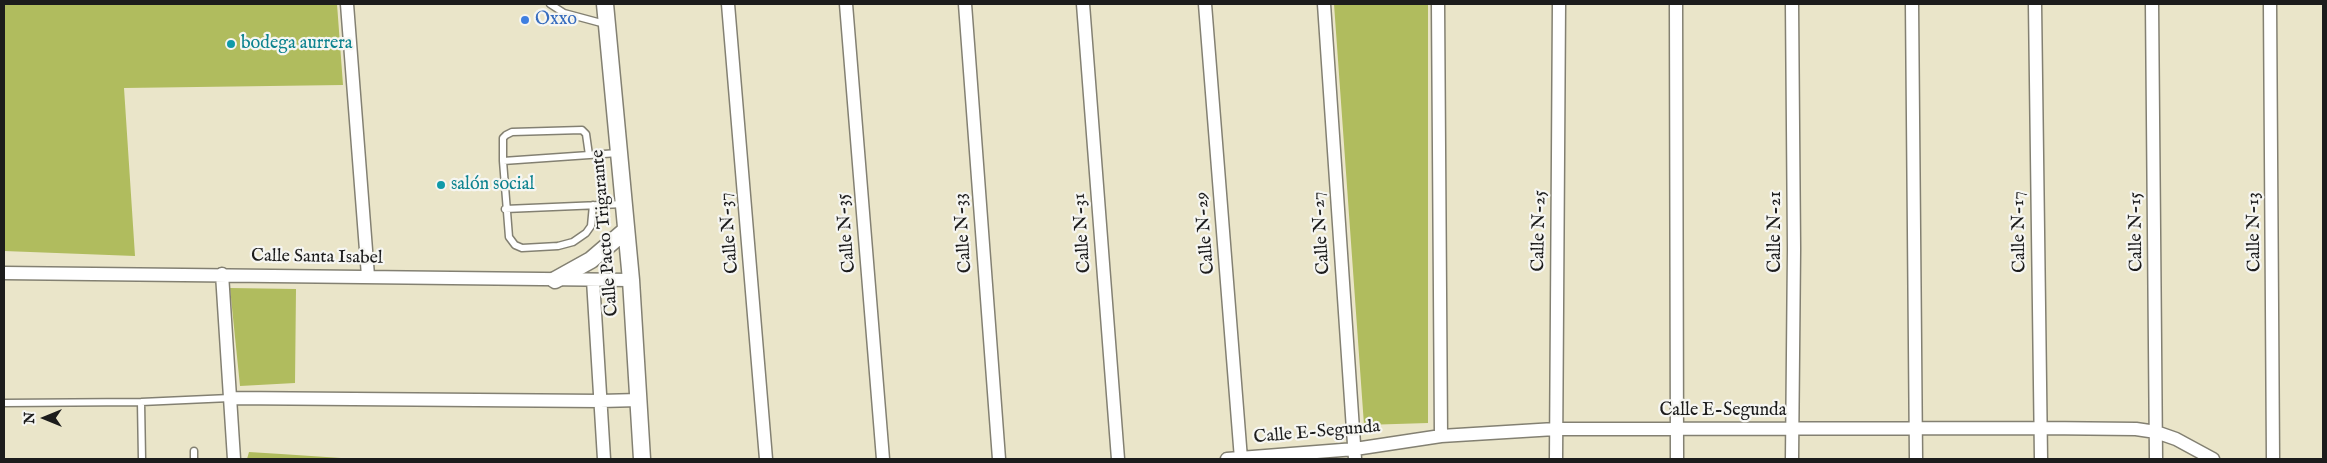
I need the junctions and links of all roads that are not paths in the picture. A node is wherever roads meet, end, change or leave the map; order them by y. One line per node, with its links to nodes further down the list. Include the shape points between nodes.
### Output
1 (347, 4): 28 (street)
2 (550, 4): 18 (lane, via 564,13)
3 (605, 4): 18 (street, Calle Pacto Trigarante)
4 (728, 4): 51 (street, Calle N-37)
5 (846, 4): 52 (street, Calle N-35)
6 (965, 4): 53 (street, Calle N-33)
7 (1083, 4): 54 (street, Calle N-31)
8 (1204, 4): 56 (street, Calle N-29)
9 (1324, 4): 45 (street, Calle N-27)
10 (1438, 4): 43 (street)
11 (1559, 4): 40 (street, Calle N-25)
12 (1676, 4): 37 (street)
13 (1792, 4): 41 (street, Calle N-21)
14 (1912, 4): 38 (street)
15 (2035, 4): 39 (street, Calle N-17)
16 (2152, 4): 42 (street, Calle N-15)
17 (2270, 4): 64 (street, Calle N-13)
18 (608, 25): 19 (street, Calle Pacto Trigarante)
19 (619, 153): 20 (lane); 22 (street, Calle Pacto Trigarante)
20 (588, 155): 21 (lane); 21 (lane, via 586,134 582,130 512,132 503,138)
21 (503, 161): 24 (lane)
22 (624, 204): 23 (lane); 25 (street, Calle Pacto Trigarante)
23 (593, 205): 24 (lane); 24 (lane, via 591,226 573,242 522,248 509,237)
24 (505, 209)
25 (626, 230): 29 (street, via 591,260); 31 (street, Calle Pacto Trigarante)
26 (4, 273): 27 (street, Calle Santa Isabel)
27 (222, 274): 28 (street, Calle Santa Isabel); 32 (street)
28 (368, 276): 29 (street, Calle Santa Isabel)
29 (555, 280): 30 (street, Calle Santa Isabel)
30 (593, 280): 31 (street, Calle Santa Isabel); 34 (street)
31 (630, 280): 33 (street, Calle Pacto Trigarante)
32 (230, 398): 34 (street); 35 (lane); 48 (street)
33 (639, 400): 34 (street); 50 (street, Calle Pacto Trigarante)
34 (600, 401): 49 (street)
35 (141, 402): 36 (lane); 46 (lane)
36 (4, 403)
37 (1676, 428): 40 (street, Calle E-Segunda); 41 (street, Calle E-Segunda); 58 (street)
38 (1916, 428): 39 (street, Calle E-Segunda); 41 (street, Calle E-Segunda); 60 (street)
39 (2041, 428): 42 (street, Calle E-Segunda, via 2116,428); 61 (street, Calle N-17)
40 (1555, 429): 43 (street, Calle E-Segunda); 57 (street, Calle N-25)
41 (1792, 429): 59 (street, Calle N-21)
42 (2156, 432): 62 (street, Calle N-15); 63 (street, Calle E-Segunda)
43 (1441, 436): 45 (street, Calle E-Segunda)
44 (194, 450): 47 (lane)
45 (1355, 454): 56 (street, Calle E-Segunda)
46 (142, 459)
47 (194, 459)
48 (234, 459)
49 (604, 459)
50 (642, 459)
51 (766, 459)
52 (883, 459)
53 (999, 459)
54 (1118, 459)
55 (1227, 459): 56 (street, Calle E-Segunda)
56 (1241, 459)
57 (1556, 459)
58 (1677, 459)
59 (1792, 459)
60 (1916, 459)
61 (2041, 459)
62 (2156, 459)
63 (2213, 459)
64 (2274, 459)

